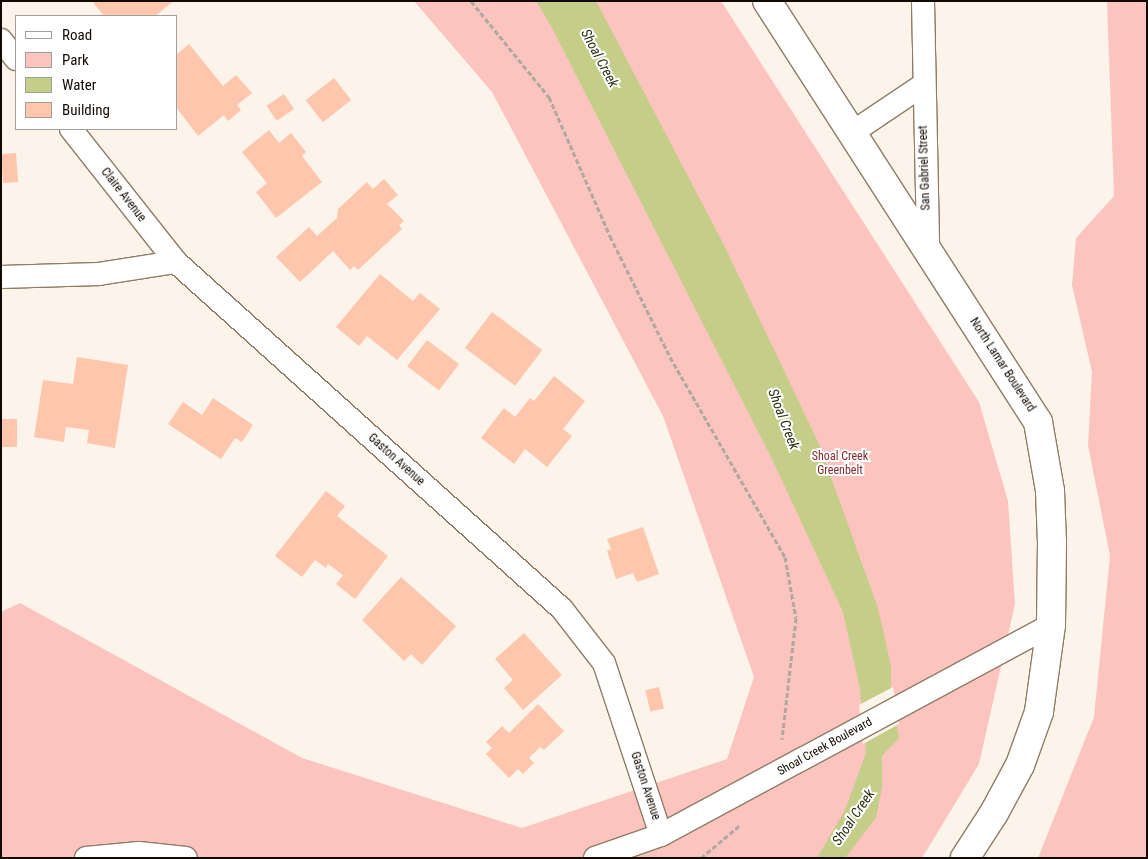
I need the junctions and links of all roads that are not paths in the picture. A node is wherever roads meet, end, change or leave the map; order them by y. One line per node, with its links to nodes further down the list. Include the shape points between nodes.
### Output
1 (767, 1): 7 (main road, North Lamar Boulevard)
2 (924, 1): 5 (street, San Gabriel Street)
3 (1, 40): 4 (street)
4 (15, 58)
5 (923, 85): 7 (street); 8 (street, San Gabriel Street)
6 (72, 130): 9 (street, Claire Avenue)
7 (853, 132): 8 (main road, North Lamar Boulevard)
8 (928, 250): 11 (main road, North Lamar Boulevard, via 1038,422 1050,491)
9 (176, 262): 10 (street, via 99,274); 12 (street, Gaston Avenue, via 562,609 604,663)
10 (1, 278)
11 (1051, 625): 12 (street, Shoal Creek Boulevard); 16 (main road, North Lamar Boulevard, via 1039,712 1020,765)
12 (661, 835): 15 (street, Shoal Creek Boulevard)
13 (86, 858): 14 (street, via 139,853)
14 (186, 858)
15 (596, 858)
16 (965, 858)

